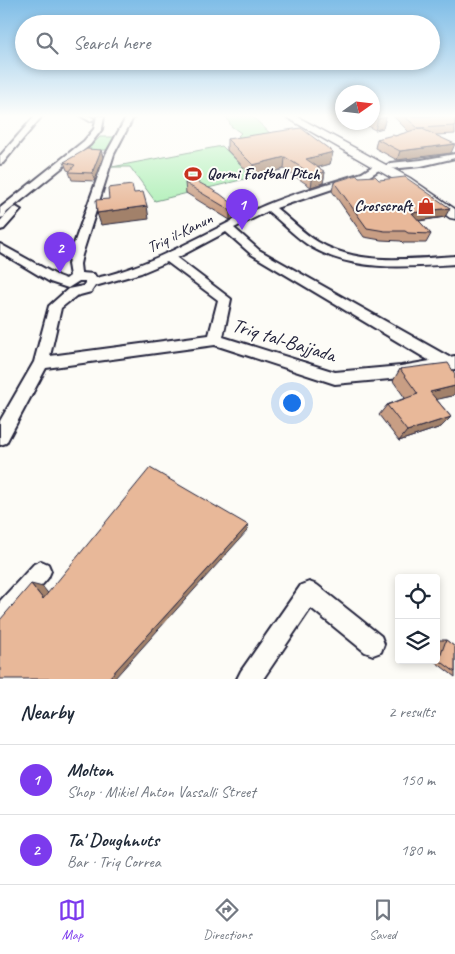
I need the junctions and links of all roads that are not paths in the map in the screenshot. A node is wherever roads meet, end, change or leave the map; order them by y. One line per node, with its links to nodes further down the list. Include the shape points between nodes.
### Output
1 (12, 148): 8 (street)
2 (71, 148): 13 (street)
3 (81, 148): 17 (street)
4 (113, 148): 26 (street, via 76,254)
5 (351, 148): 10 (highway)
6 (87, 153): 19 (street, via 33,192)
7 (455, 156): 9 (street)
8 (0, 162)
9 (421, 163): 10 (street); 11 (street)
10 (387, 168): 11 (highway); 12 (highway); 15 (street, Triq il-Kanun)
11 (409, 178): 12 (highway); 18 (highway)
12 (431, 194): 14 (highway); 16 (highway); 18 (highway)
13 (0, 204)
14 (455, 204)
15 (268, 207): 20 (street, Triq il-Kanun); 24 (street, via 316,245 348,259 383,262)
16 (455, 211)
17 (0, 215)
18 (455, 217)
19 (0, 227)
20 (227, 227): 23 (street, Triq il-Kanun); 29 (street, via 255,252)
21 (0, 238): 22 (street, via 5,242)
22 (3, 249): 26 (street, via 54,278)
23 (168, 257): 25 (street, Triq il-Kanun, via 113,279); 27 (street, via 225,299)
24 (455, 260)
25 (91, 283): 26 (street, via 87,289)
26 (72, 284): 28 (street, via 55,306)
27 (215, 340): 28 (street, Triq tal-Bajjada); 29 (street, Triq tal-Bajjada, via 335,378)
28 (41, 363): 30 (street)
29 (452, 364)
30 (0, 437)
31 (41, 571): 32 (street)
32 (0, 617)
33 (373, 644): 34 (street, via 309,593)
34 (248, 679)

